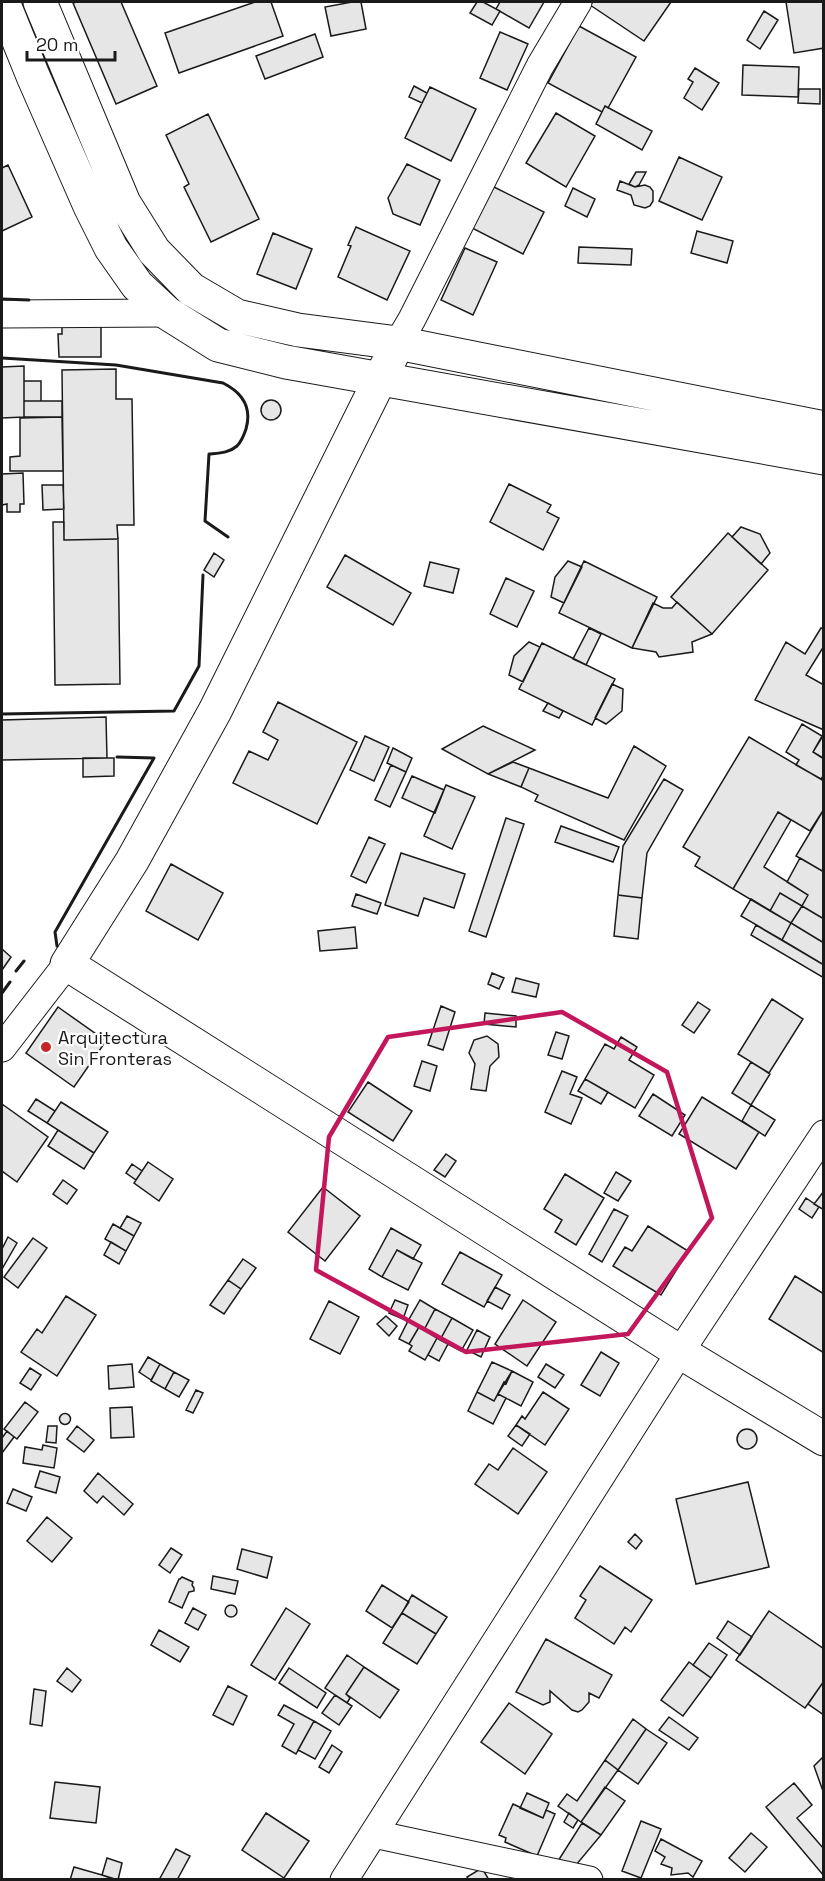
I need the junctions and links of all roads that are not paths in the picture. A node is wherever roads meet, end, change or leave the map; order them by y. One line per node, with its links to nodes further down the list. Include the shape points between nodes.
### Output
1 (3, 2): 4 (street, via 111,248 137,285)
2 (40, 2): 6 (street, via 124,203 154,251 191,290 237,316 298,330)
3 (578, 2): 6 (street, via 540,66)
4 (167, 313): 5 (street); 7 (street, via 218,345)
5 (2, 314)
6 (398, 343): 7 (street); 8 (street)
7 (379, 378): 9 (street); 10 (street, via 215,711 132,861)
8 (824, 428)
9 (824, 458)
10 (66, 964): 11 (street); 13 (street)
11 (2, 1048)
12 (824, 1134): 13 (street)
13 (680, 1352): 14 (street); 15 (street)
14 (824, 1439)
15 (374, 1834): 16 (street); 17 (street)
16 (344, 1880)
17 (589, 1880)

